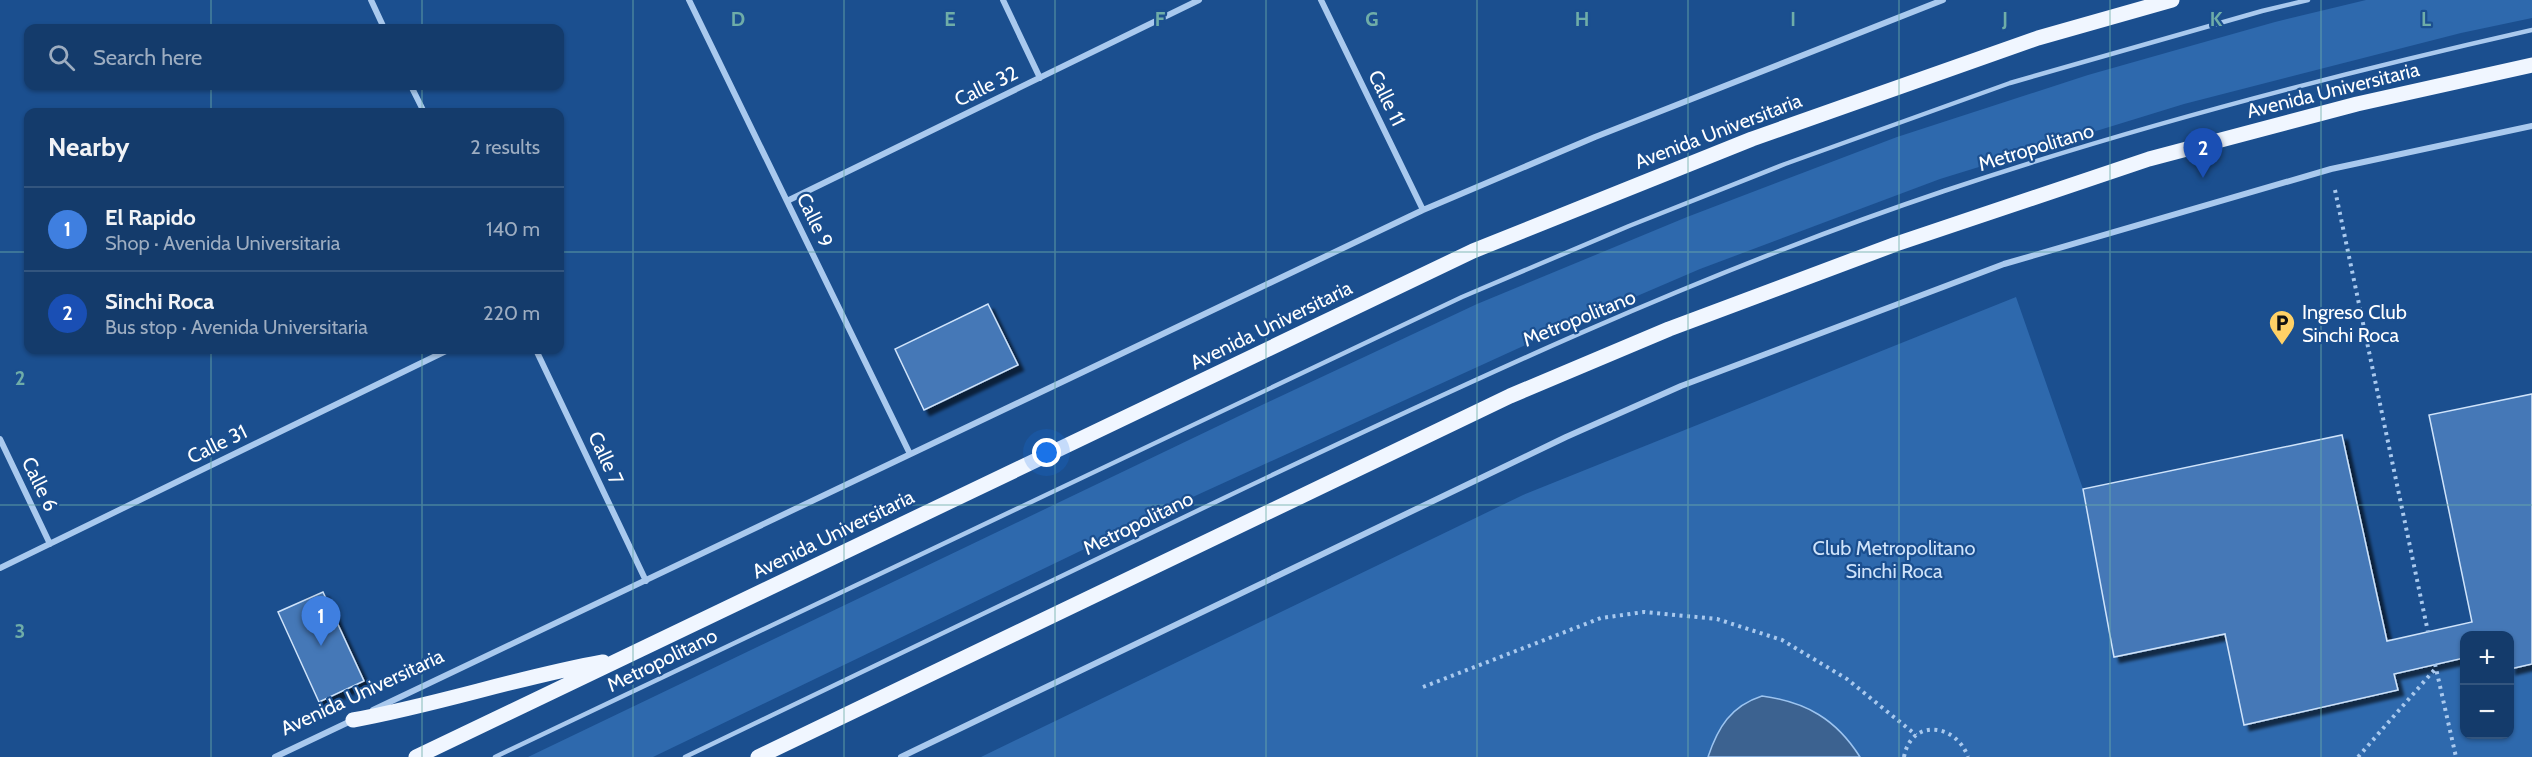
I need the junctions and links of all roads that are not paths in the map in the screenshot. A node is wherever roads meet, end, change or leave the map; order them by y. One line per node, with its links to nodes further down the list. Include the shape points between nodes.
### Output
1 (371, 0): 9 (street)
2 (689, 0): 16 (street, Calle 9)
3 (1003, 0): 12 (street)
4 (1199, 0): 12 (street, Calle 32)
5 (1321, 0): 17 (street, Calle 11)
6 (1943, 0): 17 (street, Avenida Universitaria, via 1595,137)
7 (2172, 0): 25 (main road, Avenida Universitaria, via 2037,38 1752,139 1473,251)
8 (2308, 0): 29 (lane, Metropolitano, via 2010,83 1785,164 1618,231 1461,297)
9 (382, 24)
10 (2532, 30): 30 (lane, Metropolitano, via 2229,103 1943,191 1752,262 1509,363)
11 (2532, 65): 31 (main road, Avenida Universitaria, via 2357,104 2149,159 1896,244 1669,329 1510,396)
12 (1040, 78): 16 (street, Calle 32)
13 (413, 90): 14 (street)
14 (422, 108)
15 (2532, 126): 32 (street, via 2331,169 2015,261 1681,386 1555,442)
16 (787, 201): 21 (street, Calle 9)
17 (1423, 210): 21 (street, Avenida Universitaria)
18 (440, 354): 22 (street, Calle 31)
19 (538, 354): 24 (street, Calle 7)
20 (0, 439): 22 (street, Calle 6)
21 (910, 454): 24 (street, Avenida Universitaria)
22 (50, 544): 23 (street, Calle 31)
23 (0, 568)
24 (646, 580): 26 (street, Avenida Universitaria)
25 (624, 658): 26 (main road, via 547,672 407,710); 28 (main road, Avenida Universitaria)
26 (353, 720): 27 (street, Avenida Universitaria)
27 (275, 757)
28 (416, 757)
29 (495, 757)
30 (685, 757)
31 (758, 757)
32 (901, 757)

